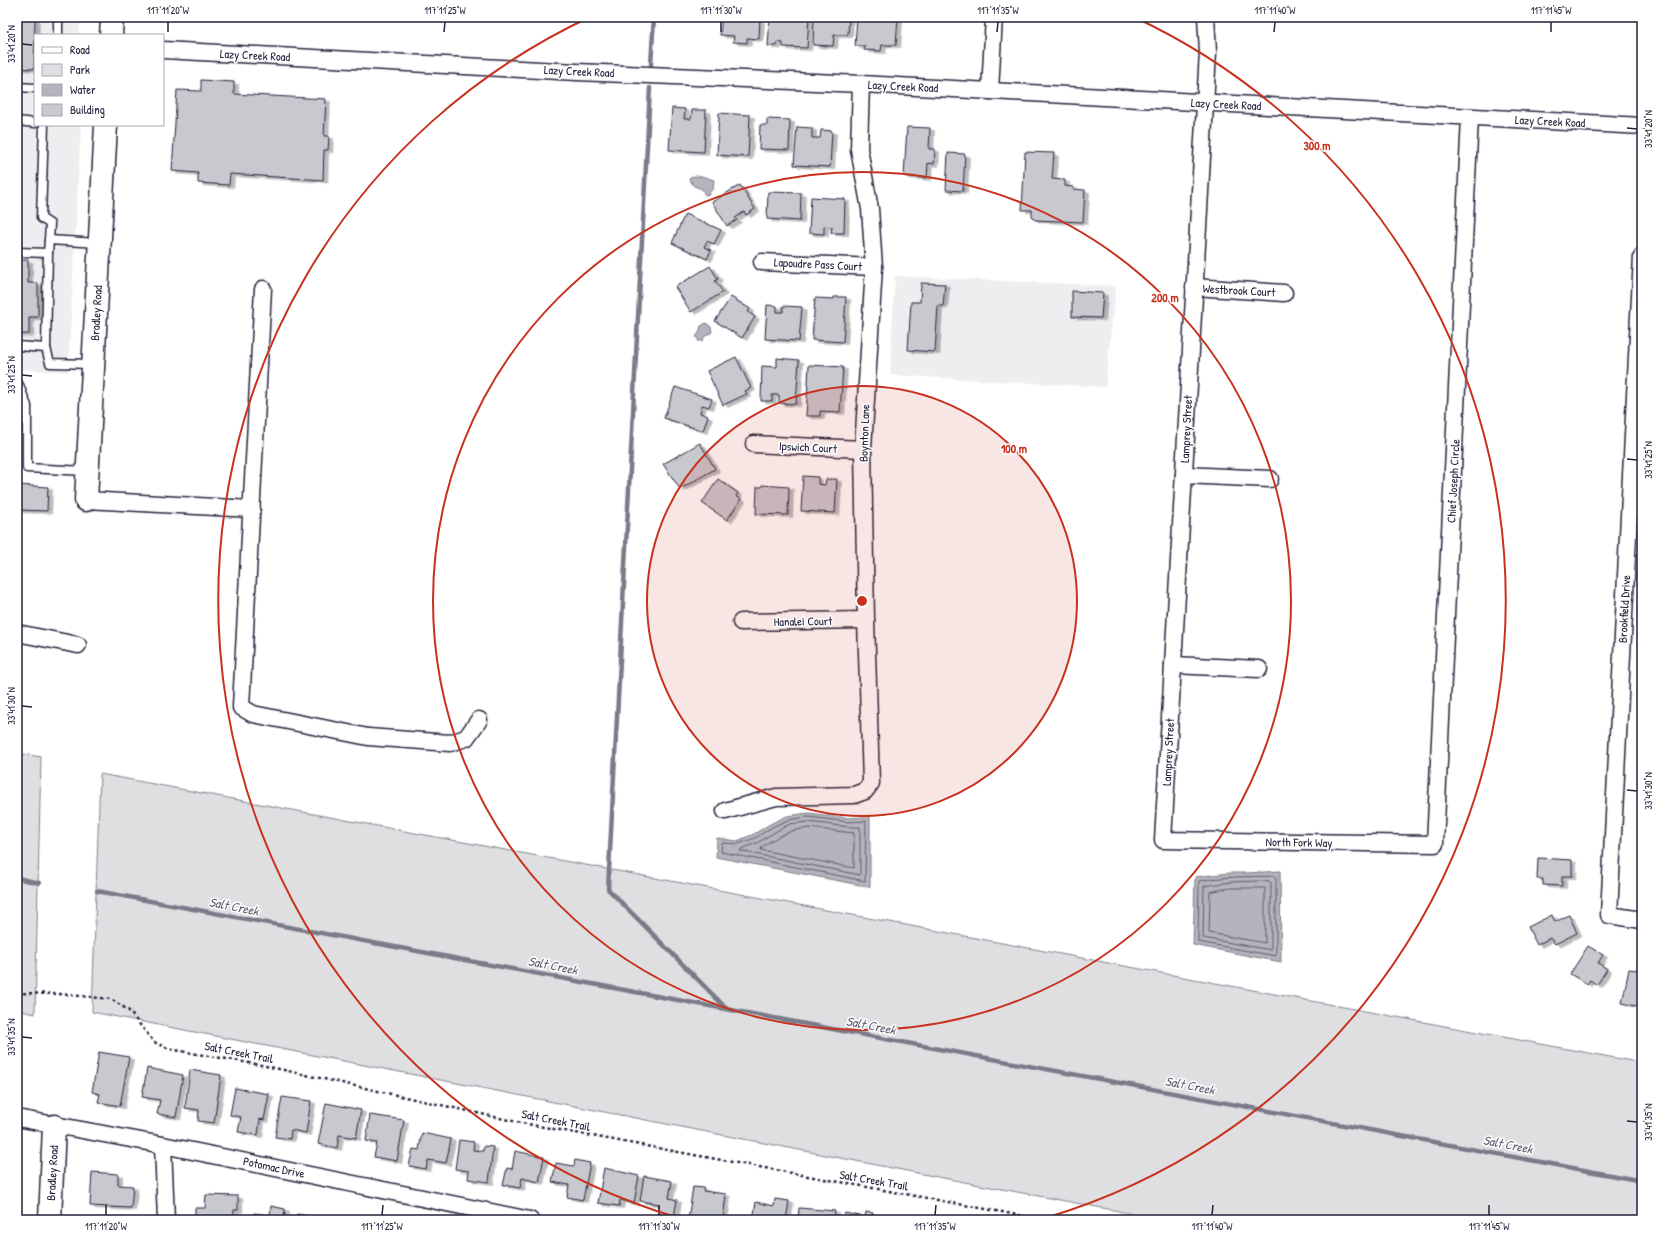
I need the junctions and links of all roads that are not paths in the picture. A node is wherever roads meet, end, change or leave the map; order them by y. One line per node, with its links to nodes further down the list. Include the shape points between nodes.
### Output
1 (58, 17): 5 (lane)
2 (112, 17): 6 (street)
3 (994, 17): 11 (street)
4 (1206, 17): 12 (street, Lamprey Street, via 1208,52)
5 (58, 34)
6 (111, 34)
7 (164, 50): 8 (street, Lazy Creek Road)
8 (861, 84): 11 (street, Lazy Creek Road); 25 (street, Boynton Lane, via 859,149 870,209)
9 (17, 87): 10 (lane)
10 (34, 88)
11 (990, 91): 12 (street, Lazy Creek Road)
12 (1205, 103): 13 (street, Lazy Creek Road); 26 (street, Lamprey Street)
13 (1470, 117): 18 (street, Lazy Creek Road); 49 (street, Chief Joseph Circle)
14 (17, 121): 15 (lane)
15 (34, 122)
16 (44, 126): 19 (lane, via 41,218 50,224)
17 (106, 126): 20 (street, Bradley Road)
18 (1642, 126)
19 (49, 240): 20 (lane); 22 (lane)
20 (100, 243): 31 (street, Bradley Road)
21 (17, 252): 22 (lane)
22 (48, 253): 30 (lane)
23 (1642, 256): 50 (street, Brookfield Drive, via 1609,914)
24 (762, 262): 25 (street, Lapoudre Pass Court)
25 (874, 267): 34 (street, Boynton Lane)
26 (1194, 287): 28 (street, Westbrook Court); 36 (street, Lamprey Street)
27 (263, 289): 39 (street)
28 (1284, 292)
29 (17, 346): 30 (lane)
30 (46, 348): 31 (lane, via 50,363)
31 (93, 364): 35 (street, Bradley Road)
32 (17, 384): 35 (lane, via 28,406 27,468)
33 (754, 444): 34 (street, Ipswich Court)
34 (863, 449): 40 (street, Boynton Lane)
35 (88, 471): 38 (street, Bradley Road)
36 (1184, 475): 37 (street); 44 (street, Lamprey Street)
37 (1270, 479)
38 (86, 500): 39 (street)
39 (252, 509): 46 (street, via 241,707 253,714 368,737 408,741 450,743 466,738)
40 (866, 620): 41 (street, Hanalei Court); 47 (street, Boynton Lane, via 870,783 865,791 854,795 776,797)
41 (741, 622)
42 (17, 633): 43 (street)
43 (78, 645)
44 (1173, 665): 45 (street); 48 (street, Lamprey Street)
45 (1259, 669)
46 (480, 720)
47 (725, 811)
48 (1163, 840): 49 (street, North Fork Way)
49 (1435, 844)
50 (1642, 920)
51 (17, 1118): 52 (street, Potomac Drive)
52 (54, 1126): 53 (street, Potomac Drive); 54 (street, Bradley Road)
53 (163, 1145): 55 (street); 56 (street, Potomac Drive)
54 (50, 1220)
55 (166, 1220)
56 (530, 1220)

